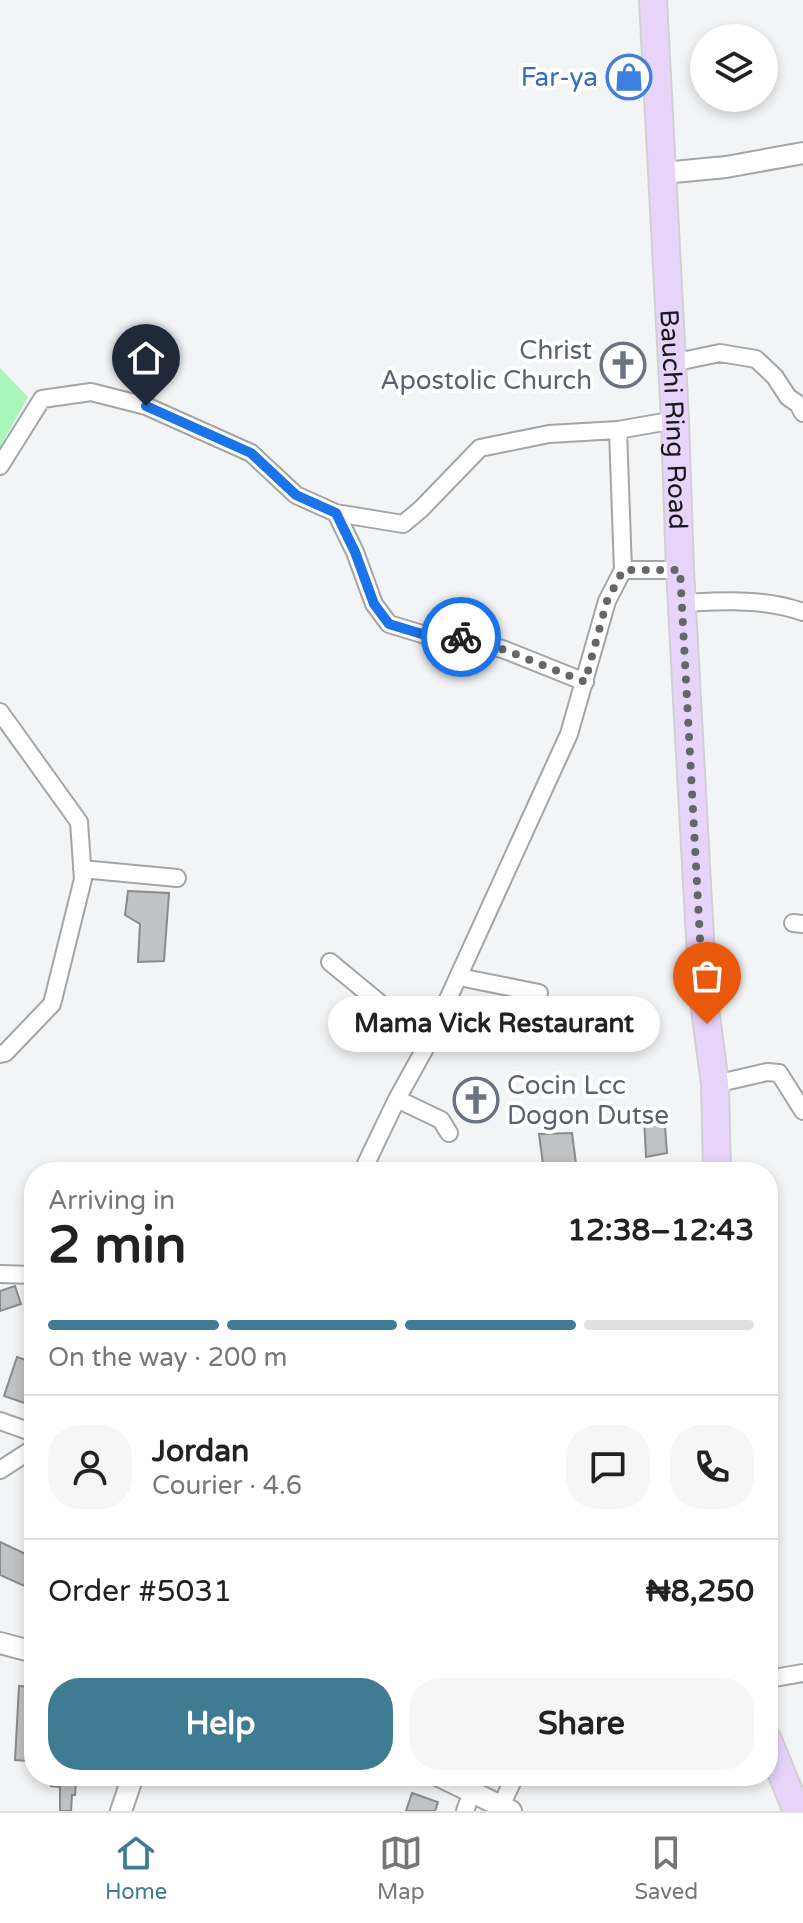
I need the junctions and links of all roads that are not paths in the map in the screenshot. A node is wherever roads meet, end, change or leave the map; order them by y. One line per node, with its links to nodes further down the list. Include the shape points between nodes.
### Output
1 (653, 0): 3 (main road, Bauchi Ring Road)
2 (803, 153): 3 (street)
3 (663, 173): 4 (main road, Bauchi Ring Road)
4 (672, 363): 5 (street, via 720,353 756,359); 6 (main road, Bauchi Ring Road)
5 (803, 413)
6 (675, 420): 7 (street); 11 (main road, Bauchi Ring Road)
7 (618, 430): 9 (street, via 549,434 480,448 403,524); 10 (street)
8 (0, 466): 9 (street, via 42,399 91,392 146,406 251,453 296,495)
9 (336, 513): 14 (street, via 374,604 389,624 422,634 464,637)
10 (623, 570): 11 (street); 14 (street, via 607,601)
11 (680, 570): 12 (main road, Bauchi Ring Road)
12 (682, 603): 13 (street, via 750,601); 23 (main road, Bauchi Ring Road, via 703,994)
13 (803, 612)
14 (585, 682): 19 (street, via 569,734)
15 (0, 712): 16 (street, via 79,822)
16 (82, 869): 17 (street); 22 (street, via 52,1004)
17 (177, 878)
18 (330, 962): 21 (street)
19 (459, 977): 20 (street); 21 (street)
20 (539, 993)
21 (428, 1043): 24 (street)
22 (0, 1054)
23 (715, 1084): 25 (street, via 779,1073); 28 (main road, Bauchi Ring Road)
24 (397, 1099): 26 (street, via 441,1120); 27 (street)
25 (803, 1111)
26 (449, 1133)
27 (367, 1162)
28 (717, 1162)
29 (0, 1274): 30 (street)
30 (24, 1275)
31 (0, 1421): 32 (street)
32 (24, 1429)
33 (24, 1454): 34 (street)
34 (0, 1470)
35 (0, 1643): 36 (street)
36 (24, 1649)
37 (803, 1673): 38 (street)
38 (778, 1677)
39 (778, 1764): 46 (main road)
40 (130, 1786): 45 (street)
41 (450, 1786): 43 (street)
42 (512, 1786): 44 (street)
43 (468, 1802): 44 (street)
44 (506, 1809)
45 (121, 1811)
46 (797, 1811)

